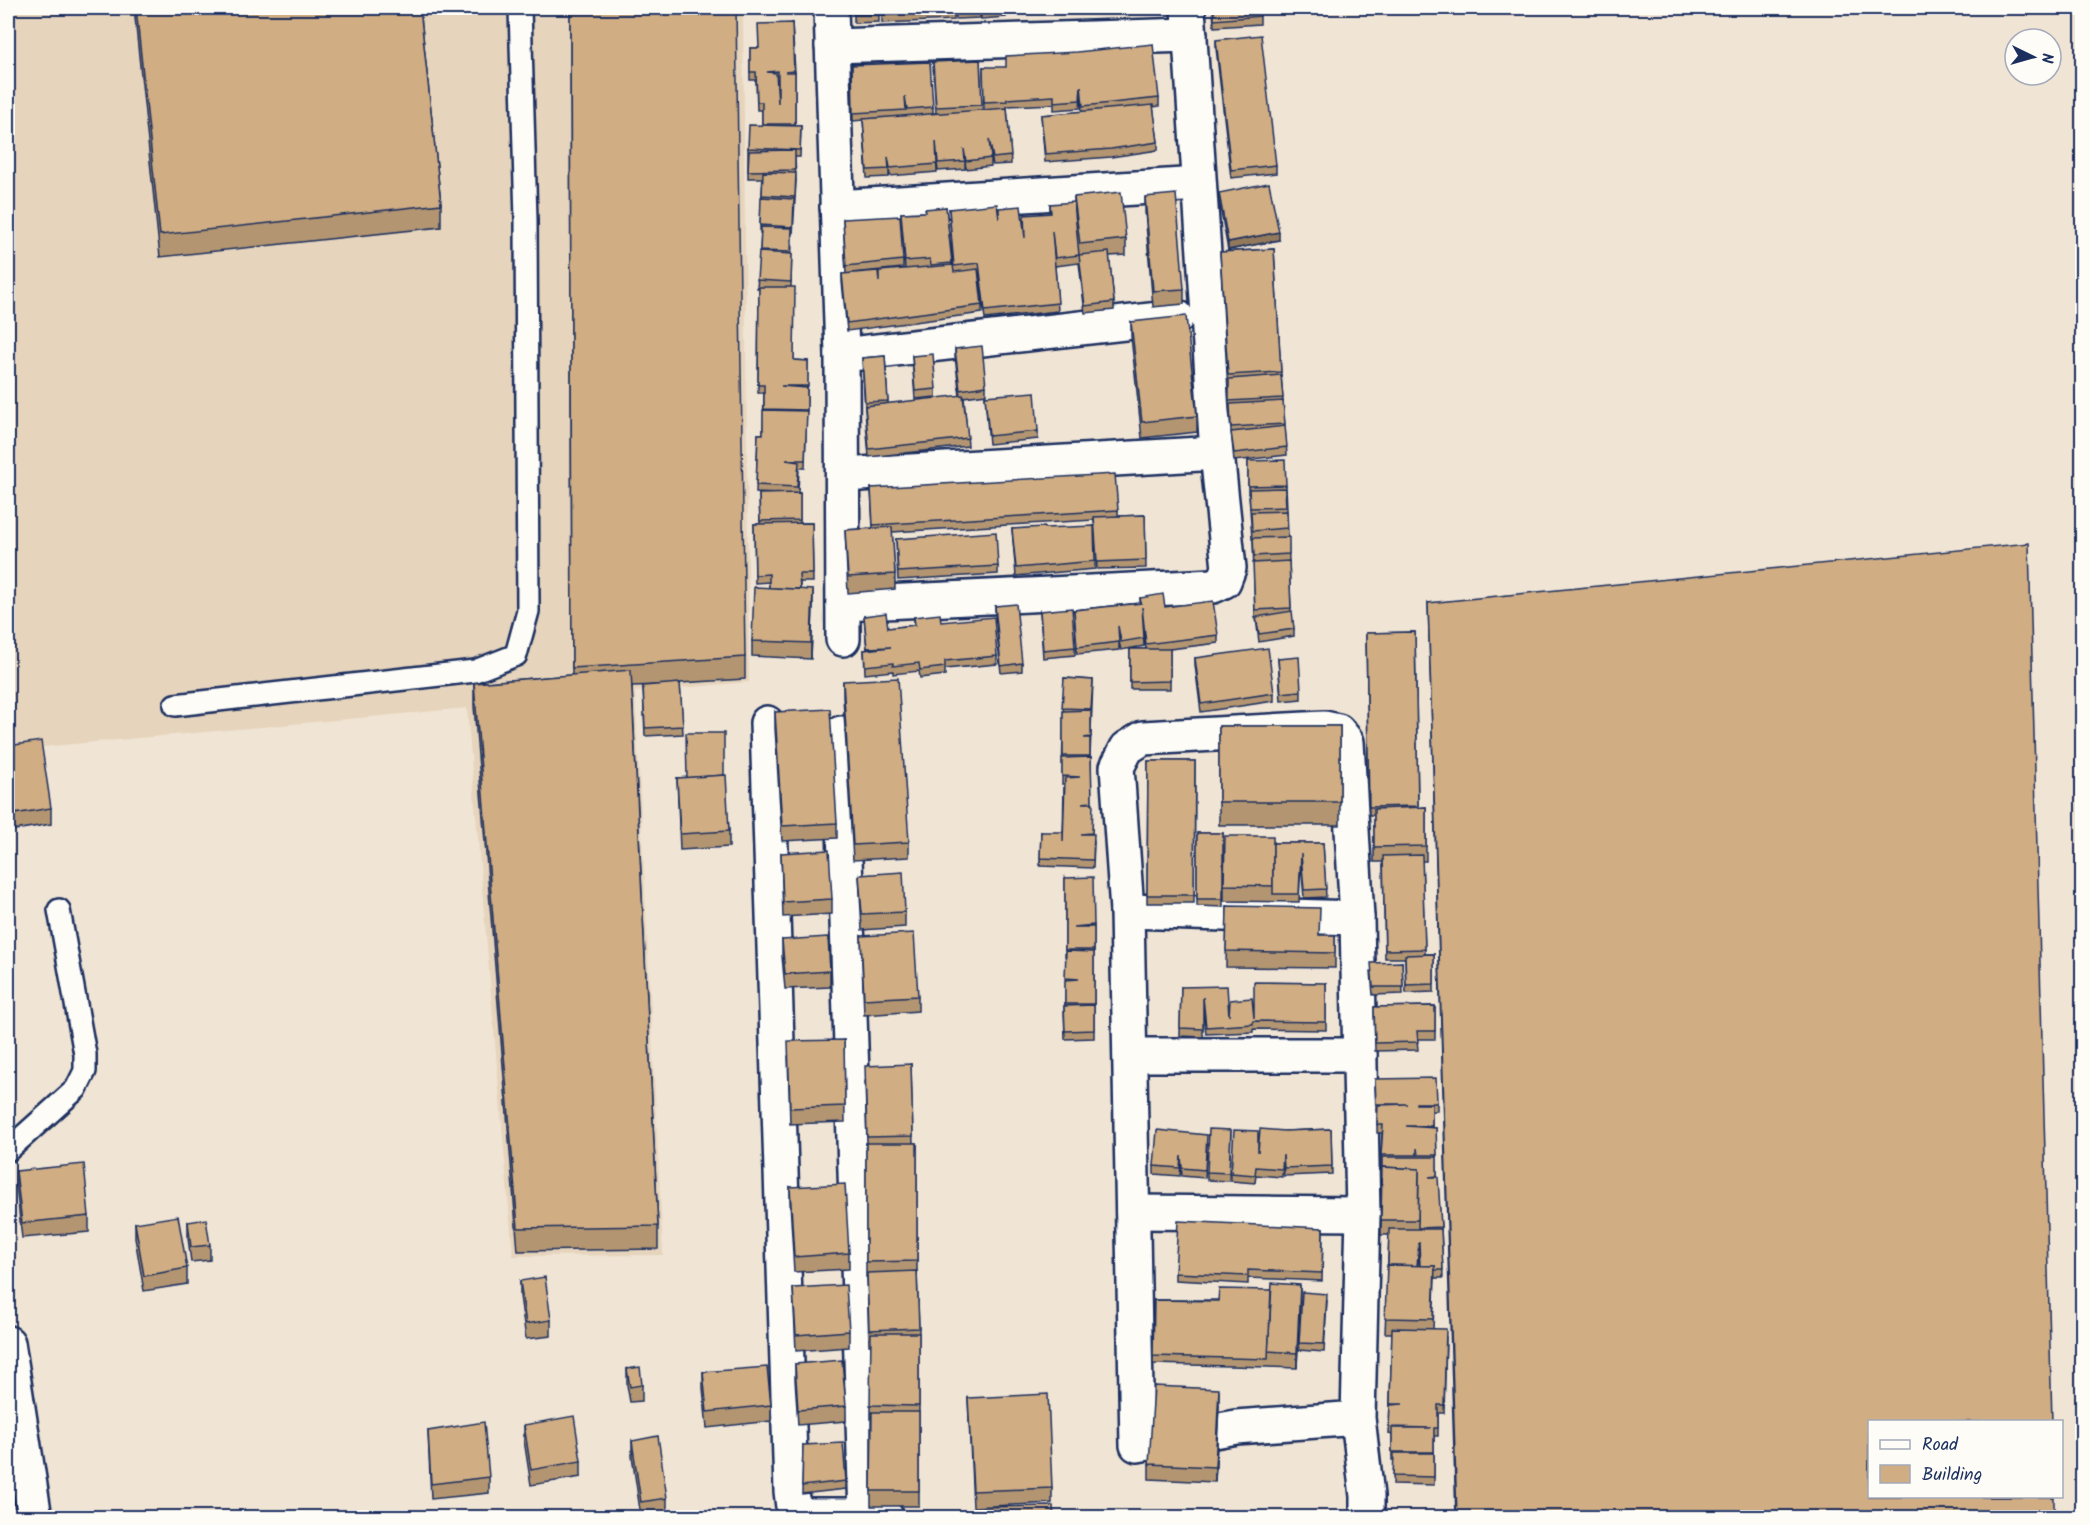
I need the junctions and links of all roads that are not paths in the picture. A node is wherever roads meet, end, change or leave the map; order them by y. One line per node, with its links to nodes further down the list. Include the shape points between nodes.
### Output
1 (520, 8): 13 (lane, via 526,219 528,611 516,655 475,671)
2 (831, 8): 4 (street)
3 (1189, 21): 4 (street); 5 (street)
4 (832, 46): 6 (street)
5 (1199, 184): 6 (street); 7 (street)
6 (837, 207): 8 (street)
7 (1207, 313): 8 (street); 9 (street)
8 (842, 356): 10 (street)
9 (1217, 453): 10 (street); 11 (street, via 1229,568 1224,580 1213,586)
10 (843, 475): 11 (street)
11 (843, 604): 12 (street)
12 (843, 639)
13 (174, 705)
14 (767, 723): 26 (street, via 793,1507 806,1515)
15 (841, 733): 26 (street)
16 (59, 910): 21 (lane, via 85,1071 76,1089)
17 (1127, 911): 18 (street); 18 (street, via 1117,767 1127,748 1143,738 1324,729 1338,731 1347,742); 19 (street)
18 (1357, 918): 20 (street)
19 (1130, 1055): 20 (street); 22 (street)
20 (1360, 1055): 23 (street)
21 (8, 1150)
22 (1133, 1212): 23 (street); 25 (street, via 1137,1445 1236,1427)
23 (1362, 1214): 25 (street)
24 (8, 1343): 27 (street)
25 (1358, 1418): 28 (street)
26 (877, 1516)
27 (35, 1518)
28 (1367, 1518)

